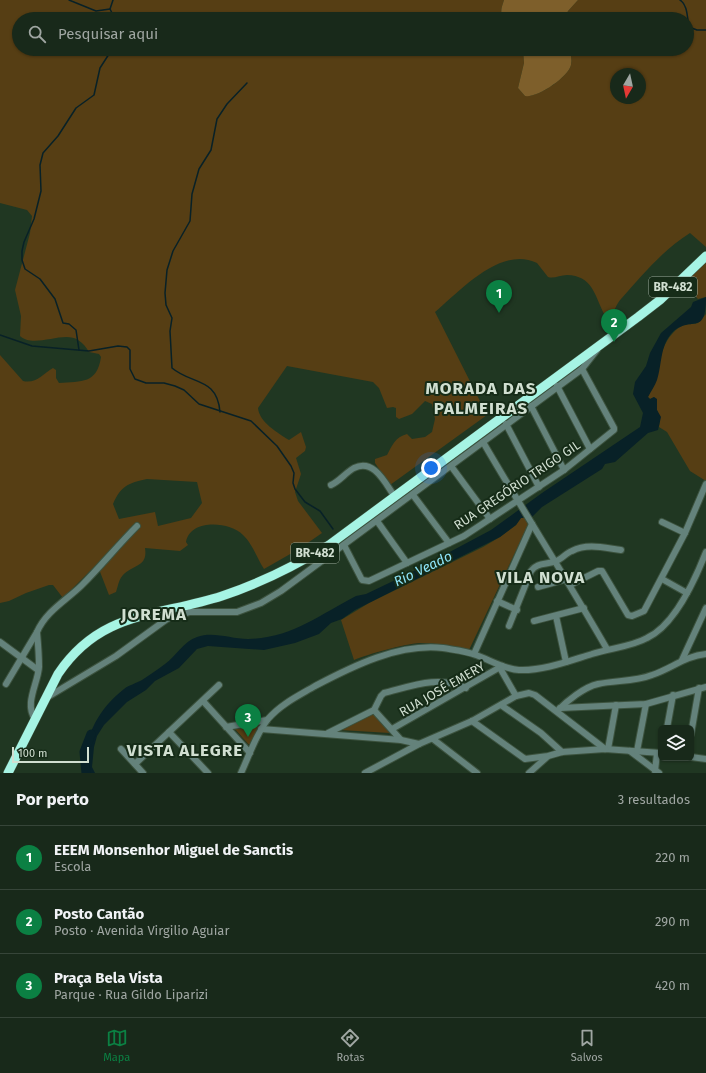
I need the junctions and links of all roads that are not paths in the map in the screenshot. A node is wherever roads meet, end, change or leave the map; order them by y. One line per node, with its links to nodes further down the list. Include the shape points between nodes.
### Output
1 (706, 256): 2 (highway, BR-482, via 660,300)
2 (600, 346): 3 (street); 15 (highway, BR-482)
3 (582, 369): 4 (street); 8 (street, RUA GREGÓRIO TRIGO GIL, via 614,425 614,430)
4 (557, 386): 5 (street); 8 (street)
5 (531, 406): 6 (street); 10 (street)
6 (506, 424): 7 (street); 13 (street)
7 (483, 442): 9 (street); 16 (street)
8 (590, 449): 10 (street, RUA GREGÓRIO TRIGO GIL)
9 (451, 466): 14 (street); 17 (street)
10 (564, 470): 13 (street, RUA GREGÓRIO TRIGO GIL)
11 (706, 484): 22 (street)
12 (331, 485): 15 (street, via 354,468 368,466 374,469)
13 (539, 487): 16 (street, RUA GREGÓRIO TRIGO GIL)
14 (413, 495): 18 (street); 23 (street)
15 (395, 497): 59 (highway, BR-482, via 329,545 280,573 222,596 123,621 99,633 87,640 66,662)
16 (518, 503): 17 (street, RUA GREGÓRIO TRIGO GIL); 20 (street)
17 (490, 519): 23 (street, RUA GREGÓRIO TRIGO GIL)
18 (377, 520): 24 (street); 28 (street)
19 (662, 522): 22 (street)
20 (531, 523): 27 (street); 35 (street)
21 (137, 526): 42 (street, via 83,585 47,616)
22 (685, 533): 31 (street)
23 (449, 543): 28 (street, RUA GREGÓRIO TRIGO GIL)
24 (344, 545): 28 (street, RUA GREGÓRIO TRIGO GIL, via 362,580 369,581); 59 (street, via 286,588 253,606 231,612 190,612 167,619 116,656)
25 (621, 550): 27 (street, via 583,547)
26 (706, 552): 29 (street)
27 (556, 561): 30 (street); 38 (street, via 537,565 532,569)
28 (407, 563)
29 (703, 569): 34 (street)
30 (566, 579): 32 (street); 33 (street)
31 (662, 579): 32 (street, via 648,607 632,616 627,614 602,571); 34 (street)
32 (570, 585): 36 (street)
33 (538, 587)
34 (687, 593): 44 (street, via 669,620 650,637)
35 (498, 601): 38 (street); 45 (street)
36 (584, 608): 39 (street); 44 (street)
37 (706, 608): 48 (street)
38 (517, 610): 41 (street)
39 (556, 616): 40 (street); 49 (street)
40 (534, 621)
41 (509, 626)
42 (37, 632): 47 (street); 51 (street)
43 (0, 642): 47 (street)
44 (607, 649): 49 (street)
45 (474, 654): 50 (street); 67 (street, via 429,648 383,655 347,670 292,699)
46 (706, 654): 48 (street)
47 (22, 656): 51 (street); 52 (street)
48 (682, 660): 65 (street, via 640,679 594,685)
49 (566, 662): 50 (street, via 533,669)
50 (501, 667): 55 (street, RUA JOSÉ EMERY); 58 (street)
51 (38, 670): 66 (street, via 30,704)
52 (6, 684)
53 (219, 686): 60 (street)
54 (706, 687): 56 (street)
55 (466, 688): 64 (street, via 444,681 408,687 382,694); 73 (street, RUA JOSÉ EMERY)
56 (699, 688): 57 (street); 70 (street)
57 (673, 695): 61 (street); 69 (street)
58 (516, 696): 62 (street); 65 (street, via 524,693 535,695)
59 (45, 699): 66 (highway, BR-482)
60 (203, 701): 71 (street); 74 (street)
61 (646, 704): 63 (street); 82 (street)
62 (501, 705): 68 (street); 83 (street)
63 (616, 705): 65 (street); 80 (street)
64 (374, 710): 73 (street); 75 (street)
65 (558, 710): 80 (street)
66 (35, 719): 92 (highway, BR-482)
67 (267, 720): 71 (street); 72 (street)
68 (472, 721): 76 (street); 86 (street, via 523,758)
69 (668, 725)
70 (693, 725)
71 (226, 727): 84 (street)
72 (262, 729): 75 (street); 84 (street)
73 (392, 729): 77 (street)
74 (169, 732): 90 (street); 94 (street)
75 (328, 733): 77 (street)
76 (433, 739): 78 (street); 97 (street)
77 (401, 740): 78 (street)
78 (419, 744): 96 (street)
79 (121, 749): 90 (street)
80 (607, 749): 81 (street); 83 (street)
81 (630, 751): 82 (street); 91 (street)
82 (637, 751): 85 (street)
83 (562, 752): 86 (street)
84 (250, 753): 95 (street)
85 (658, 753)
86 (548, 756): 98 (street)
87 (694, 757): 88 (street)
88 (706, 759)
89 (658, 761): 91 (street)
90 (135, 764): 93 (street)
91 (657, 772)
92 (8, 773)
93 (143, 773)
94 (208, 773)
95 (241, 773)
96 (365, 773)
97 (477, 773)
98 (529, 773)

